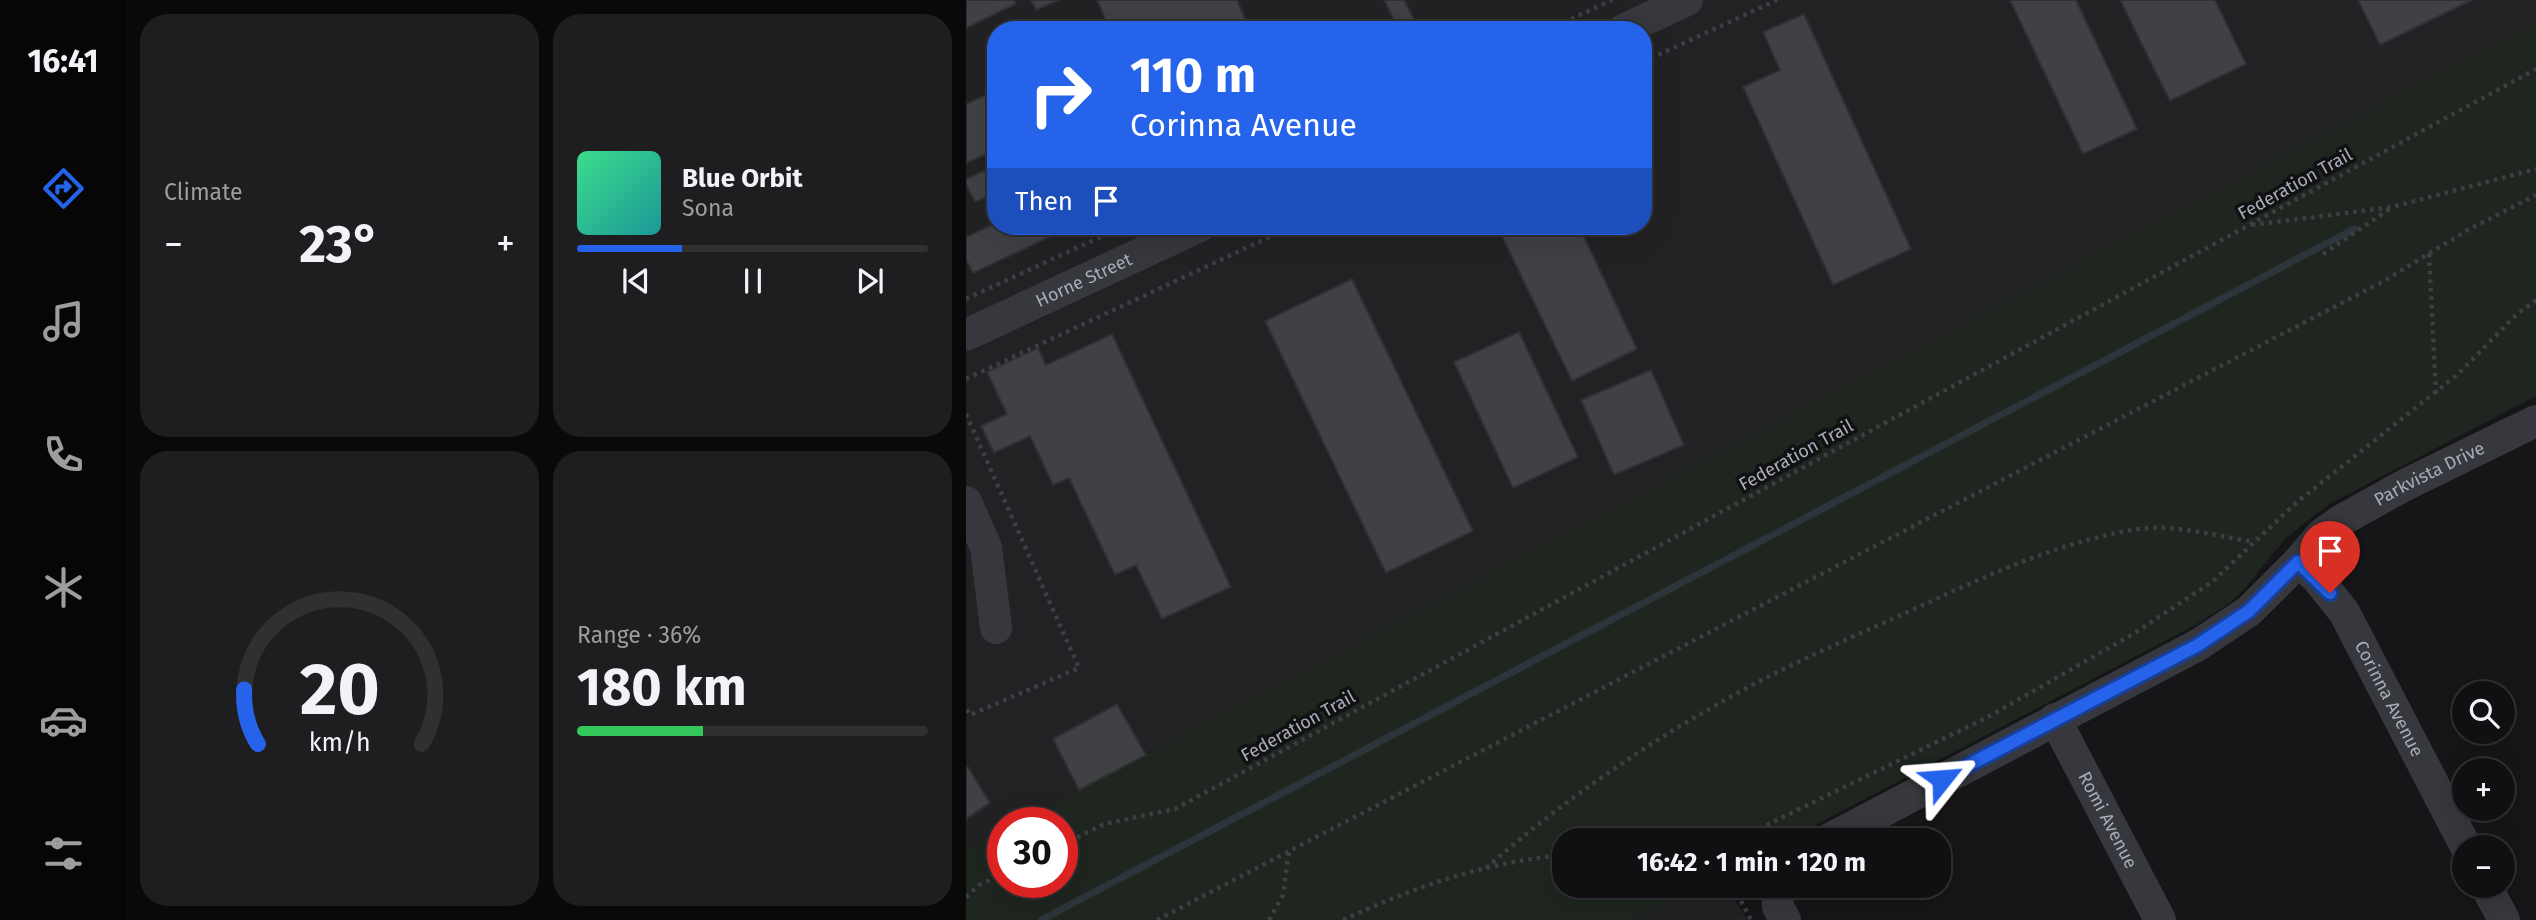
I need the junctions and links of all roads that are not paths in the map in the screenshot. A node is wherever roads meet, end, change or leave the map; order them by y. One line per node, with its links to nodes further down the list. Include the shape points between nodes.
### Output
1 (1687, 0): 2 (street)
2 (1642, 21)
3 (1181, 235): 4 (street, Horne Street)
4 (966, 335)
5 (2536, 421): 7 (street, Parkvista Drive, via 2342,520 2322,534)
6 (969, 516): 8 (street, via 986,548)
7 (2298, 562): 9 (street, Parkvista Drive, via 2228,626); 11 (street, Corinna Avenue, via 2344,612)
8 (996, 628)
9 (2055, 719): 10 (street, Parkvista Drive); 15 (street, Romi Avenue)
10 (1851, 828)
11 (2460, 835)
12 (1778, 898): 14 (street)
13 (2492, 898): 16 (street)
14 (1785, 920)
15 (2161, 920)
16 (2504, 920)

